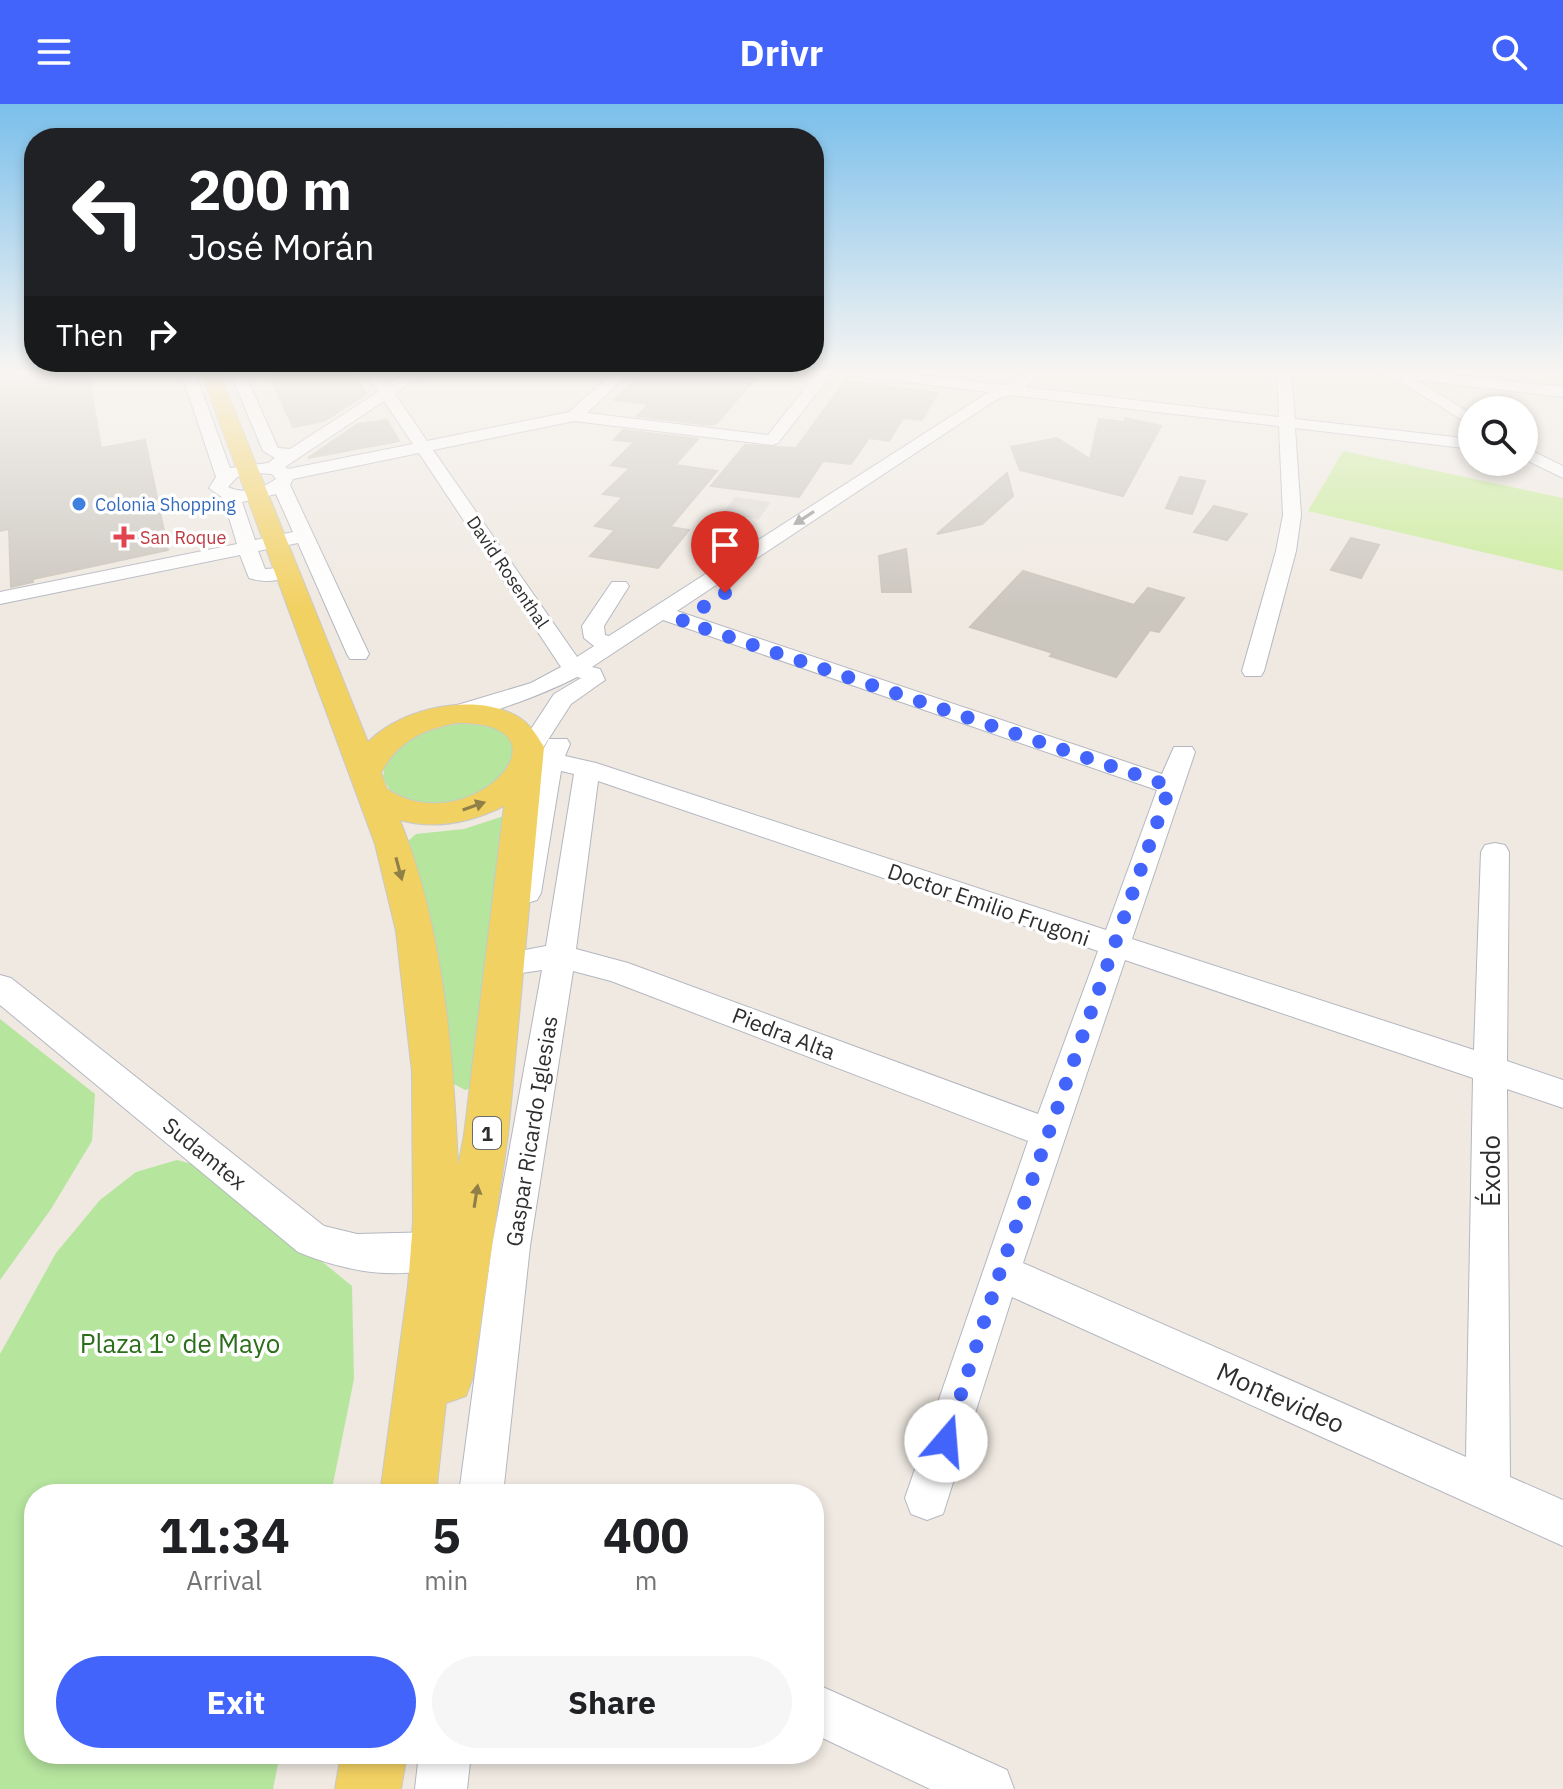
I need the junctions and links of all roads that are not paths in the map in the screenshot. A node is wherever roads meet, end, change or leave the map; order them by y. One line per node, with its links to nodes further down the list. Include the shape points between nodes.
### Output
1 (232, 451): 13 (street)
2 (241, 451): 13 (main road, 1)
3 (271, 451): 10 (street)
4 (299, 451): 10 (street)
5 (410, 451): 13 (street)
6 (425, 451): 26 (street, David Rosenthal)
7 (913, 451): 21 (street, one-way to 21)
8 (935, 451): 21 (street)
9 (1289, 451): 27 (street, via 1292,515)
10 (295, 453): 13 (street)
11 (1538, 460): 12 (street)
12 (1563, 473)
13 (259, 482): 14 (street); 15 (main road, 1); 16 (street)
14 (304, 536): 15 (street); 20 (street)
15 (276, 542): 16 (street); 17 (main road, 1)
16 (249, 548): 17 (street, via 256,574); 19 (street)
17 (275, 574): 22 (main road, 1)
18 (619, 586): 25 (street, via 593,626 595,638)
19 (0, 598)
20 (335, 602): 22 (street); 23 (street)
21 (671, 617): 24 (street); 25 (street); 34 (street)
22 (306, 620): 23 (street); 28 (main road, 1)
23 (344, 622): 28 (street, via 357,651 334,658)
24 (659, 637)
25 (612, 646): 26 (street)
26 (574, 669): 29 (street, via 539,688); 31 (street, via 608,672 562,699)
27 (1253, 671)
28 (332, 685): 29 (main road, via 378,716); 33 (main road, 1)
29 (437, 718): 31 (main road, via 475,715 505,722 524,737); 33 (main road, via 394,736 378,751)
30 (1183, 752): 34 (street)
31 (534, 761): 32 (street, Doctor Emilio Frugoni); 33 (main road, one-way to 31, via 386,804 407,812 454,812 498,796); 38 (street); 40 (main road, 1)
32 (587, 769): 36 (street, Doctor Emilio Frugoni); 37 (street, Gaspar Ricardo Iglesias)
33 (369, 783): 44 (main road, 1, one-way to 44, via 415,931)
34 (1170, 786): 36 (street)
35 (1495, 852): 41 (street, Éxodo)
36 (1116, 946): 41 (street, Doctor Emilio Frugoni); 45 (street)
37 (560, 956): 38 (street, Piedra Alta); 45 (street, Piedra Alta, via 617,971); 46 (street, Gaspar Ricardo Iglesias)
38 (515, 962): 40 (street)
39 (0, 987): 47 (street, Sudamtex, via 311,1239 338,1251 377,1256)
40 (499, 1016): 42 (main road, 1)
41 (1490, 1070): 43 (street, Doctor Emilio Frugoni); 52 (street, Éxodo)
42 (492, 1088): 44 (main road, via 484,1102 467,1111 449,1112); 47 (main road, 1, one-way to 42)
43 (1563, 1094)
44 (435, 1104): 47 (main road, 1)
45 (1048, 1133): 48 (street)
46 (511, 1246): 47 (street, Sudamtex); 51 (street, Gaspar Ricardo Iglesias)
47 (452, 1249): 49 (main road, 1); 50 (main road, 1)
48 (1000, 1272): 52 (street, Montevideo); 53 (street)
49 (410, 1484)
50 (429, 1484)
51 (482, 1484)
52 (1488, 1490): 54 (street, Montevideo)
53 (927, 1498)
54 (1563, 1523)
55 (824, 1713): 60 (street)
56 (372, 1764): 58 (main road)
57 (444, 1764): 59 (street)
58 (368, 1789)
59 (441, 1789)
60 (988, 1789)

